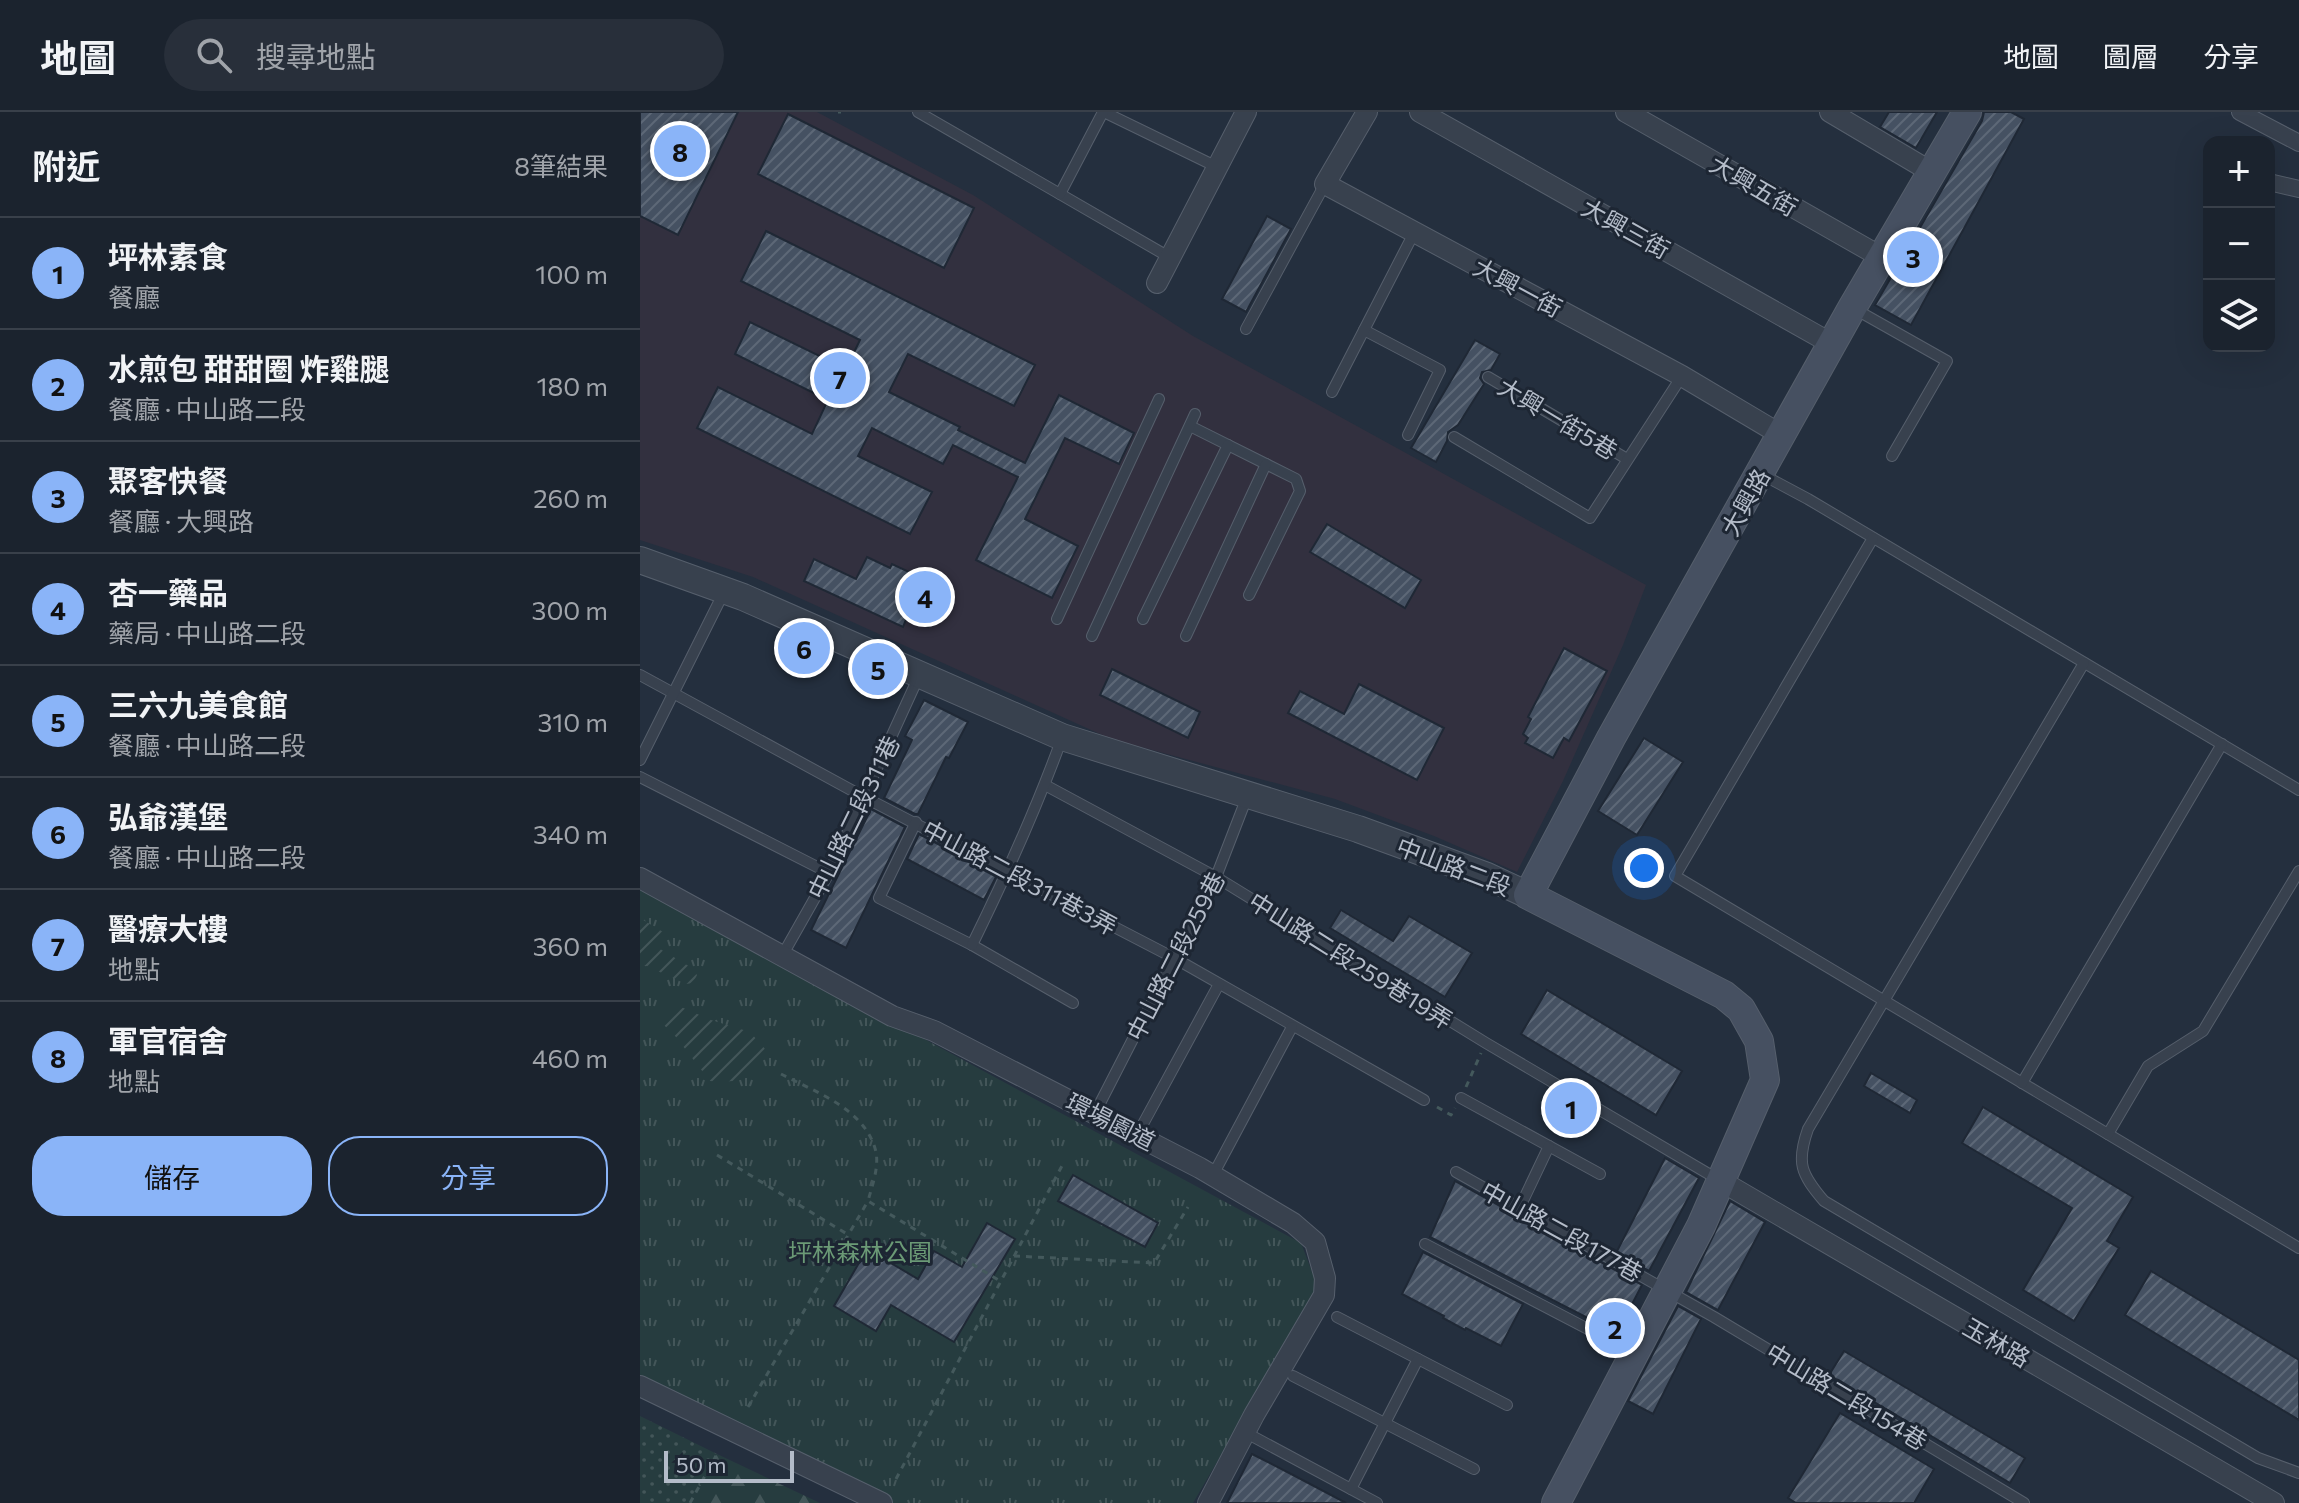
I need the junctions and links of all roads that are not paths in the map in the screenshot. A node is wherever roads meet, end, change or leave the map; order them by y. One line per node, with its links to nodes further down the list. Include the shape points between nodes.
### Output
1 (918, 112): 16 (lane)
2 (1104, 112): 11 (lane); 16 (lane)
3 (1246, 112): 11 (street)
4 (1367, 112): 14 (street)
5 (1420, 112): 24 (street, 大興三街)
6 (1626, 112): 19 (street, 大興五街)
7 (1830, 112): 12 (street)
8 (1967, 112): 12 (main road, 大興路)
9 (2240, 112): 10 (street)
10 (2299, 143)
11 (1217, 167): 18 (street)
12 (1933, 173): 19 (main road, 大興路)
13 (2275, 183): 15 (street)
14 (1325, 184): 17 (street, 大興一街); 22 (lane)
15 (2299, 189)
16 (1060, 194): 18 (lane)
17 (1415, 231): 23 (lane); 25 (street, 大興一街)
18 (1169, 257): 20 (street)
19 (1881, 257): 21 (main road, 大興路)
20 (1157, 283)
21 (1852, 308): 24 (main road, 大興路); 35 (lane, via 1947,361)
22 (1246, 329)
23 (1364, 330): 27 (lane); 31 (lane, via 1440,370)
24 (1832, 344): 32 (main road, 大興路)
25 (1682, 376): 32 (street, 大興一街); 36 (lane, 大興一街5巷)
26 (1488, 377): 36 (lane, 大興一街5巷)
27 (1332, 392)
28 (1159, 399): 43 (lane)
29 (1195, 414): 30 (lane)
30 (1190, 426): 34 (lane); 45 (lane)
31 (1408, 435)
32 (1783, 436): 38 (main road, 大興路)
33 (1454, 437): 36 (lane, 大興一街5巷, via 1590,518)
34 (1228, 445): 37 (lane); 44 (lane)
35 (1892, 456)
36 (1627, 459)
37 (1266, 464): 42 (lane, via 1296,479 1300,491); 46 (lane)
38 (1761, 474): 39 (lane); 65 (main road, 大興路)
39 (1873, 538): 47 (lane); 70 (lane, via 1675,876)
40 (640, 560): 41 (street, 中山路二段)
41 (725, 590): 49 (street, 中山路二段); 50 (lane)
42 (1249, 595)
43 (1057, 619)
44 (1143, 619)
45 (1092, 636)
46 (1186, 636)
47 (2084, 663): 52 (lane); 70 (lane)
48 (640, 675): 50 (lane, 中山路二段311巷3弄)
49 (919, 676): 51 (street, 中山路二段); 58 (lane, 中山路二段311巷)
50 (672, 694): 53 (lane); 58 (lane, 中山路二段311巷3弄)
51 (1062, 737): 55 (lane); 57 (street, 中山路二段)
52 (2222, 744): 56 (lane); 73 (lane)
53 (640, 760)
54 (640, 777): 62 (lane)
55 (1045, 785): 60 (lane); 63 (lane, 中山路二段259巷19弄)
56 (2299, 790)
57 (1248, 796): 63 (lane, 中山路二段259巷); 65 (street, 中山路二段, via 1358,829)
58 (864, 797): 59 (lane, 中山路二段311巷3弄); 62 (lane, 中山路二段311巷)
59 (916, 822): 60 (lane, 中山路二段311巷3弄); 66 (lane, via 879,898)
60 (1009, 871): 66 (lane); 68 (lane, 中山路二段311巷3弄)
61 (2299, 871): 77 (lane, via 2203,1031 2148,1066)
62 (829, 873): 67 (lane, 中山路二段311巷)
63 (1216, 877): 68 (lane, 中山路二段259巷); 83 (lane, 中山路二段259巷19弄)
64 (640, 878): 67 (street, 環場園道)
65 (1528, 895): 83 (main road, 中山路二段, via 1724,995 1741,1009 1759,1041 1765,1080)
66 (972, 945): 71 (lane)
67 (782, 956): 76 (street, 環場園道, via 892,1016 934,1031)
68 (1176, 959): 69 (lane, 中山路二段311巷3弄); 76 (lane, 中山路二段259巷)
69 (1219, 984): 72 (lane, 中山路二段311巷3弄); 78 (lane)
70 (1884, 1001): 73 (lane); 97 (lane, via 1808,1129 1800,1153 1805,1178 1824,1201 2258,1458)
71 (1073, 1003)
72 (1292, 1027): 75 (lane, 中山路二段311巷3弄); 82 (lane)
73 (2022, 1083): 77 (lane)
74 (1461, 1098): 79 (lane)
75 (1424, 1100)
76 (1095, 1113): 78 (street, 環場園道)
77 (2108, 1134): 86 (lane)
78 (1137, 1135): 82 (street, 環場園道)
79 (1549, 1146): 81 (lane); 84 (lane)
80 (1456, 1172): 84 (lane, 中山路二段177巷)
81 (1600, 1174)
82 (1213, 1175): 101 (street, 環場園道, via 1315,1242 1325,1278 1316,1311)
83 (1721, 1181): 87 (main road, 中山路二段); 104 (street, 玉林路)
84 (1520, 1207): 87 (lane, 中山路二段177巷)
85 (1425, 1244): 89 (lane)
86 (2299, 1248)
87 (1668, 1290): 89 (main road, 中山路二段); 103 (lane, 中山路二段154巷)
88 (1337, 1317): 90 (lane)
89 (1634, 1353): 99 (main road, 中山路二段)
90 (1418, 1359): 93 (lane); 94 (lane)
91 (1293, 1376): 94 (lane)
92 (640, 1386): 100 (street)
93 (1507, 1405)
94 (1385, 1423): 96 (lane); 98 (lane)
95 (1252, 1436): 98 (lane)
96 (1474, 1469)
97 (2299, 1473)
98 (1351, 1489): 102 (lane)
99 (1557, 1502)
100 (882, 1503)
101 (1208, 1503)
102 (1377, 1503)
103 (2024, 1503)
104 (2274, 1503)

